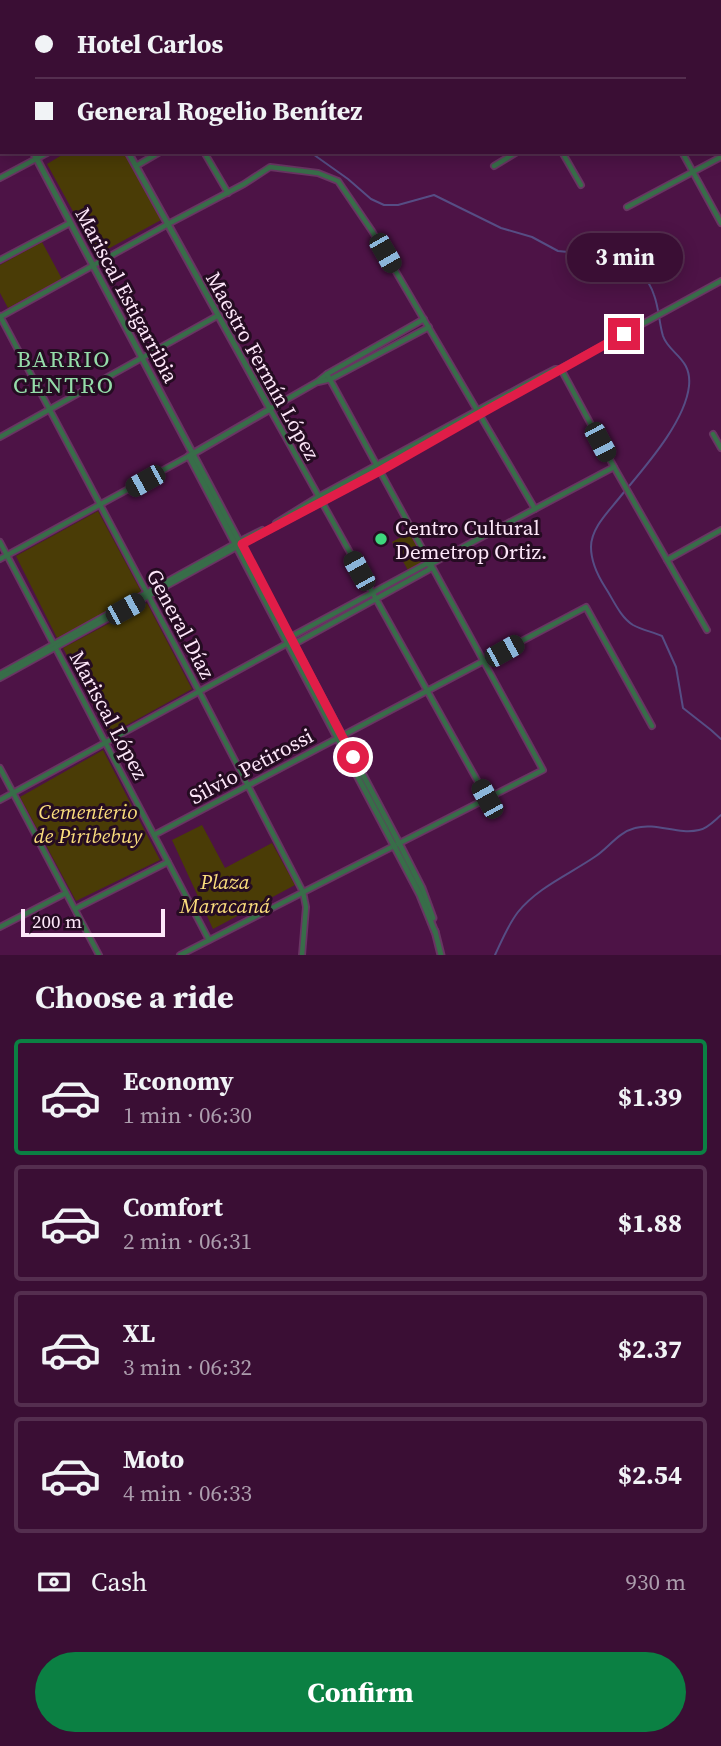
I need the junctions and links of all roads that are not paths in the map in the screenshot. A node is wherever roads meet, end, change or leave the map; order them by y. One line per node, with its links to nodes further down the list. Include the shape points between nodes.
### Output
1 (34, 154): 10 (street, Mariscal Estigarribia)
2 (45, 154): 10 (street)
3 (129, 154): 11 (street, Maestro Fermín López)
4 (157, 154): 11 (street)
5 (205, 154): 16 (street)
6 (514, 154): 12 (street)
7 (563, 154): 15 (street)
8 (683, 154): 13 (street)
9 (721, 157): 13 (street)
10 (36, 159): 14 (street); 18 (street, Mariscal Estigarribia)
11 (136, 166): 20 (street, Maestro Fermín López)
12 (494, 166)
13 (692, 172): 17 (street); 19 (street)
14 (0, 178)
15 (580, 185)
16 (229, 192): 20 (street); 26 (street, via 270,167 318,173 338,181)
17 (627, 207)
18 (71, 223): 21 (street); 22 (street, Mariscal Estigarribia)
19 (721, 223)
20 (168, 224): 22 (street); 25 (street, Maestro Fermín López)
21 (0, 260)
22 (93, 265): 24 (street); 28 (street, Mariscal Estigarribia)
23 (721, 281): 29 (street)
24 (0, 316): 31 (street, General Díaz)
25 (217, 316): 28 (street); 32 (street, Maestro Fermín López)
26 (424, 319): 27 (street); 30 (street)
27 (429, 327): 30 (street); 33 (street)
28 (143, 358): 31 (street); 37 (street, Mariscal Estigarribia)
29 (561, 369): 33 (street); 38 (street)
30 (329, 376): 32 (street); 39 (street)
31 (49, 408): 35 (street); 41 (street, General Díaz)
32 (270, 409): 37 (street); 40 (street, Maestro Fermín López)
33 (479, 412): 39 (street); 42 (street)
34 (713, 434): 36 (street)
35 (0, 437)
36 (721, 448)
37 (191, 455): 41 (street); 45 (street, Mariscal Estigarribia)
38 (614, 467): 42 (street); 48 (street)
39 (378, 469): 40 (street); 49 (street)
40 (319, 500): 45 (street); 51 (street, Maestro Fermín López)
41 (100, 505): 46 (street); 50 (street, General Díaz)
42 (535, 509): 49 (street)
43 (721, 530): 48 (street)
44 (0, 542): 46 (street, Mariscal López)
45 (238, 544): 50 (street); 54 (street, Mariscal Estigarribia)
46 (7, 555): 47 (street); 55 (street, Mariscal López)
47 (0, 559)
48 (667, 560): 53 (street)
49 (430, 564): 51 (street); 52 (street, via 429,569); 56 (street)
50 (148, 594): 55 (street); 58 (street, General Díaz)
51 (372, 594): 52 (street, Maestro Fermín López); 54 (street, via 294,635)
52 (375, 600): 54 (street, via 298,642); 59 (street, Maestro Fermín López)
53 (706, 630)
54 (290, 642): 58 (street); 61 (street, Mariscal Estigarribia)
55 (54, 646): 57 (street); 62 (street, Mariscal López)
56 (484, 662): 59 (street, Silvio Petirossi); 60 (street, Silvio Petirossi, via 586,607); 66 (street, via 543,770)
57 (0, 676)
58 (199, 691): 62 (street); 64 (street, General Díaz)
59 (426, 691): 61 (street, Silvio Petirossi); 66 (street, Maestro Fermín López)
60 (652, 726)
61 (339, 737): 64 (street, Silvio Petirossi); 69 (street, Mariscal Estigarribia)
62 (105, 743): 65 (street); 68 (street, Mariscal López)
63 (0, 768): 65 (street)
64 (247, 786): 68 (street, Silvio Petirossi); 71 (street, General Díaz)
65 (13, 793): 67 (street); 72 (street)
66 (487, 799): 69 (street)
67 (0, 800)
68 (154, 835): 70 (street, Mariscal López)
69 (396, 844): 71 (street); 81 (street, Mariscal Estigarribia, via 422,888)
70 (168, 862): 73 (street); 75 (street, Mariscal López)
71 (303, 892): 75 (street); 80 (street, General Díaz)
72 (66, 893): 73 (street); 74 (street)
73 (75, 909): 77 (street)
74 (0, 927)
75 (209, 940): 76 (street)
76 (194, 948): 78 (street); 79 (street)
77 (99, 955)
78 (180, 955)
79 (189, 955)
80 (302, 955)
81 (441, 955)

